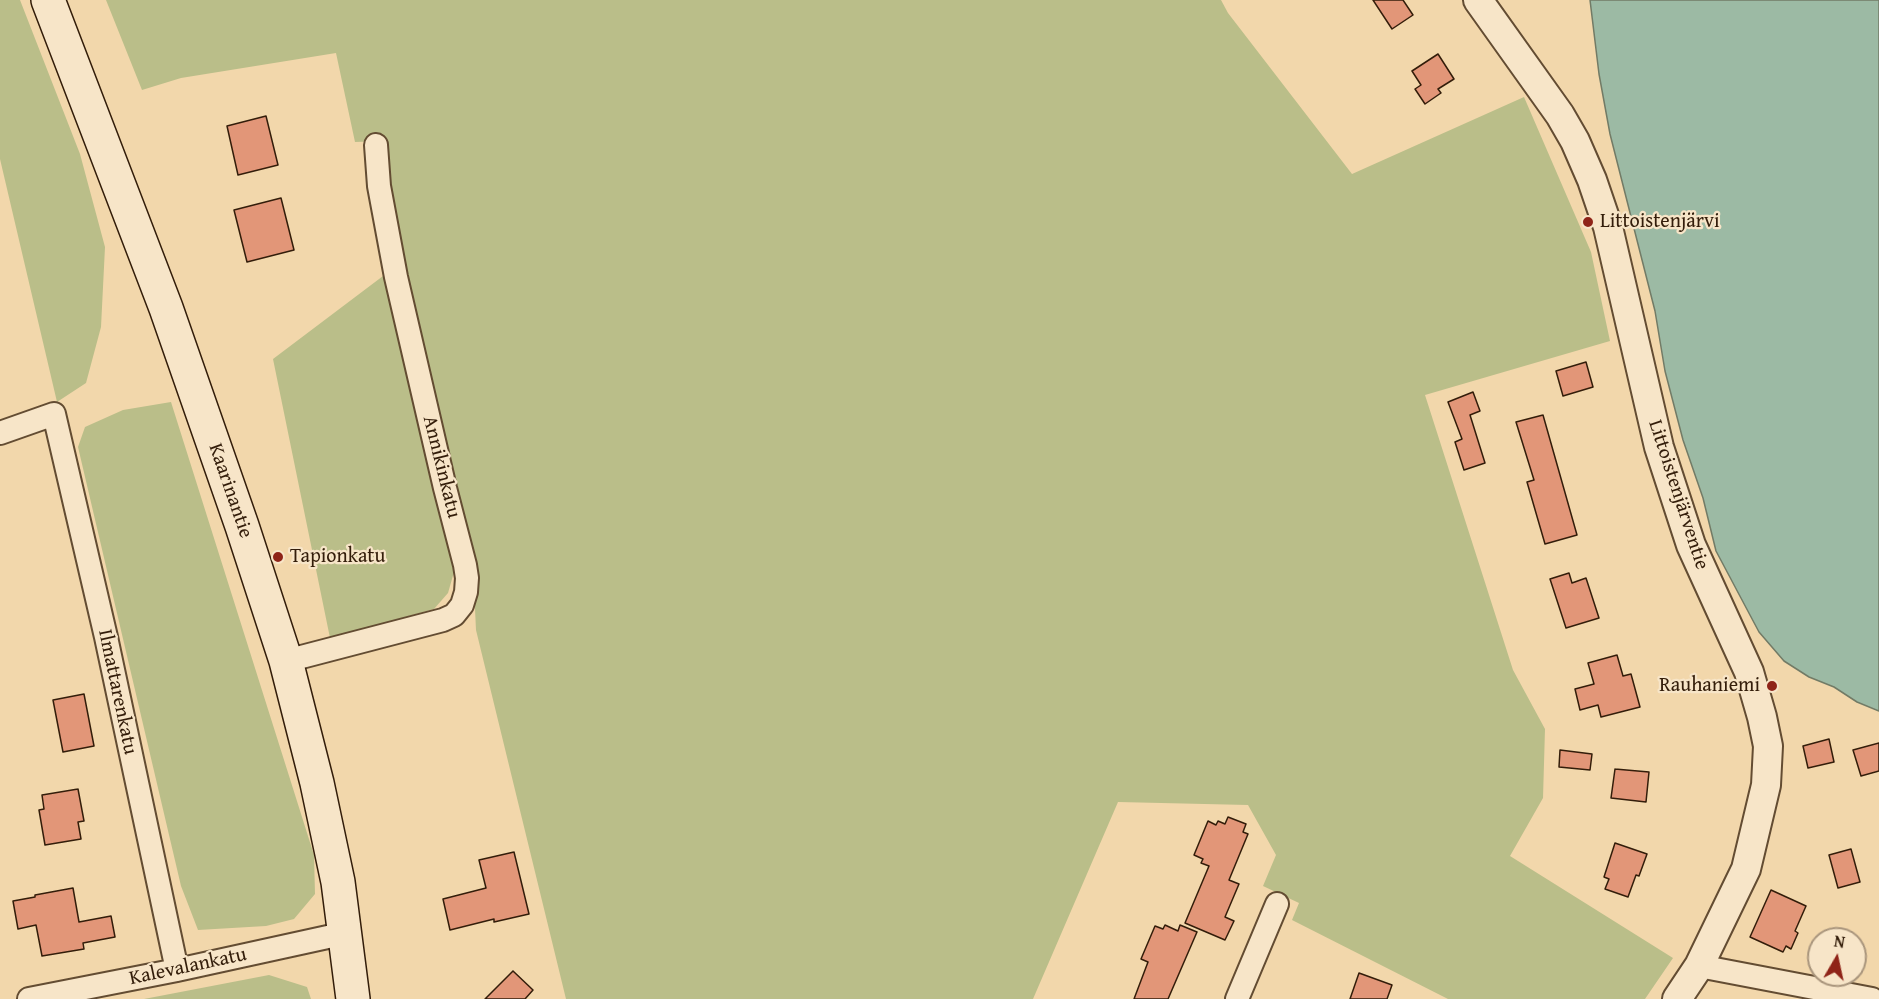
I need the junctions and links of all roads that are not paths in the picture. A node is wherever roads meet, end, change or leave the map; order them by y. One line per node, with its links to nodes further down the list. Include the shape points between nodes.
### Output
1 (48, 0): 5 (main road, Kaarinantie, via 166,308)
2 (1478, 0): 8 (street, Littoistenjärventie, via 1560,115 1592,180 1608,227 1659,447 1691,545 1749,672 1762,717 1768,746 1766,785 1746,869)
3 (376, 145): 5 (street, Annikinkatu, via 379,186 396,277 465,565 466,592 454,615 443,620)
4 (0, 433): 9 (street, Ilmattarenkatu, via 54,414)
5 (286, 661): 7 (main road, Kaarinantie, via 317,783)
6 (1277, 904): 12 (street)
7 (346, 933): 9 (street, Kalevalankatu); 11 (main road, Kaarinantie)
8 (1699, 966): 13 (street, Littoistenjärventie); 14 (street)
9 (177, 970): 10 (street, Kalevalankatu)
10 (29, 999)
11 (353, 999)
12 (1237, 999)
13 (1677, 999)
14 (1872, 999)

